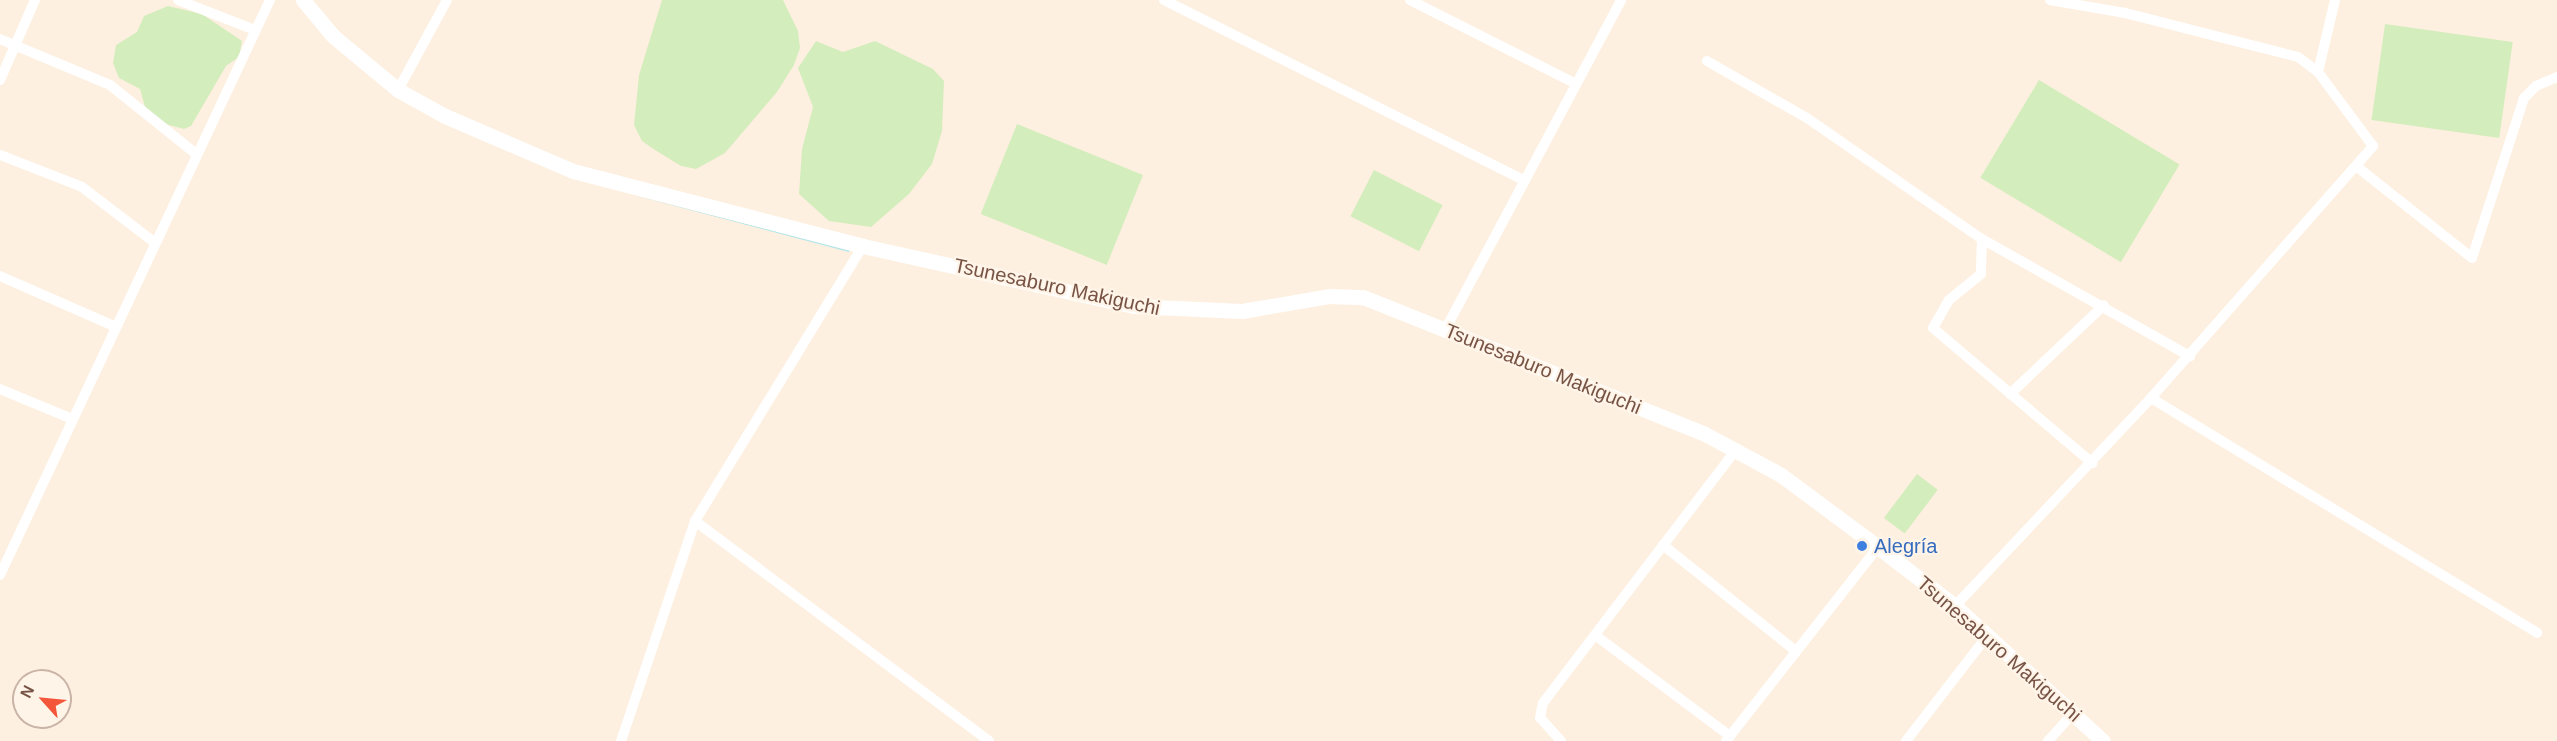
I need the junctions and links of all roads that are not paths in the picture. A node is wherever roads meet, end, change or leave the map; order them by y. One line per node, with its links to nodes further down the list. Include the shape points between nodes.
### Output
1 (35, 0): 13 (street)
2 (178, 0): 11 (street)
3 (270, 0): 11 (street)
4 (303, 0): 19 (street, Tsunesaburo Makiguchi, via 333,36)
5 (447, 0): 19 (street)
6 (1164, 0): 23 (street)
7 (1410, 0): 18 (street)
8 (1621, 0): 18 (street)
9 (2050, 0): 15 (street, via 2283,51)
10 (2335, 0): 15 (street)
11 (255, 30): 20 (street)
12 (0, 39): 13 (street)
13 (15, 45): 17 (street); 20 (street, via 110,85)
14 (1707, 61): 24 (street, via 1807,118)
15 (2318, 72): 22 (street, via 2373,146)
16 (2557, 77): 22 (street, via 2536,86 2523,98 2472,258)
17 (0, 80)
18 (1576, 84): 23 (street)
19 (398, 90): 26 (street, Tsunesaburo Makiguchi, via 456,122 573,171)
20 (196, 154): 25 (street)
21 (0, 155): 25 (street, via 82,187)
22 (2356, 166): 31 (street)
23 (1524, 180): 30 (street)
24 (1982, 239): 28 (street); 33 (street, via 1981,274 1949,300 1933,328)
25 (154, 242): 29 (street)
26 (863, 246): 30 (street, Tsunesaburo Makiguchi, via 1133,306 1242,312 1351,295); 38 (street)
27 (0, 276): 29 (street)
28 (2104, 305): 31 (street); 33 (street)
29 (114, 326): 35 (street)
30 (1445, 330): 36 (street, Tsunesaburo Makiguchi)
31 (2190, 356): 34 (street)
32 (0, 389): 35 (street)
33 (2010, 394): 37 (street)
34 (2151, 398): 37 (street); 43 (street)
35 (70, 418): 41 (street)
36 (1737, 448): 39 (street); 40 (street, Tsunesaburo Makiguchi)
37 (2092, 463): 42 (street)
38 (695, 521): 49 (street); 50 (street)
39 (1663, 545): 45 (street); 46 (street)
40 (1878, 547): 42 (street, Tsunesaburo Makiguchi); 46 (street)
41 (0, 575)
42 (1955, 606): 44 (street, Tsunesaburo Makiguchi)
43 (2537, 633)
44 (1988, 634): 47 (street, Tsunesaburo Makiguchi); 52 (street)
45 (1595, 635): 48 (street); 51 (street, via 1540,710 1545,728)
46 (1796, 651): 48 (street)
47 (2074, 712): 53 (street); 54 (street, Tsunesaburo Makiguchi)
48 (1728, 738)
49 (621, 741)
50 (989, 741)
51 (1561, 741)
52 (1906, 741)
53 (2048, 741)
54 (2103, 741)

